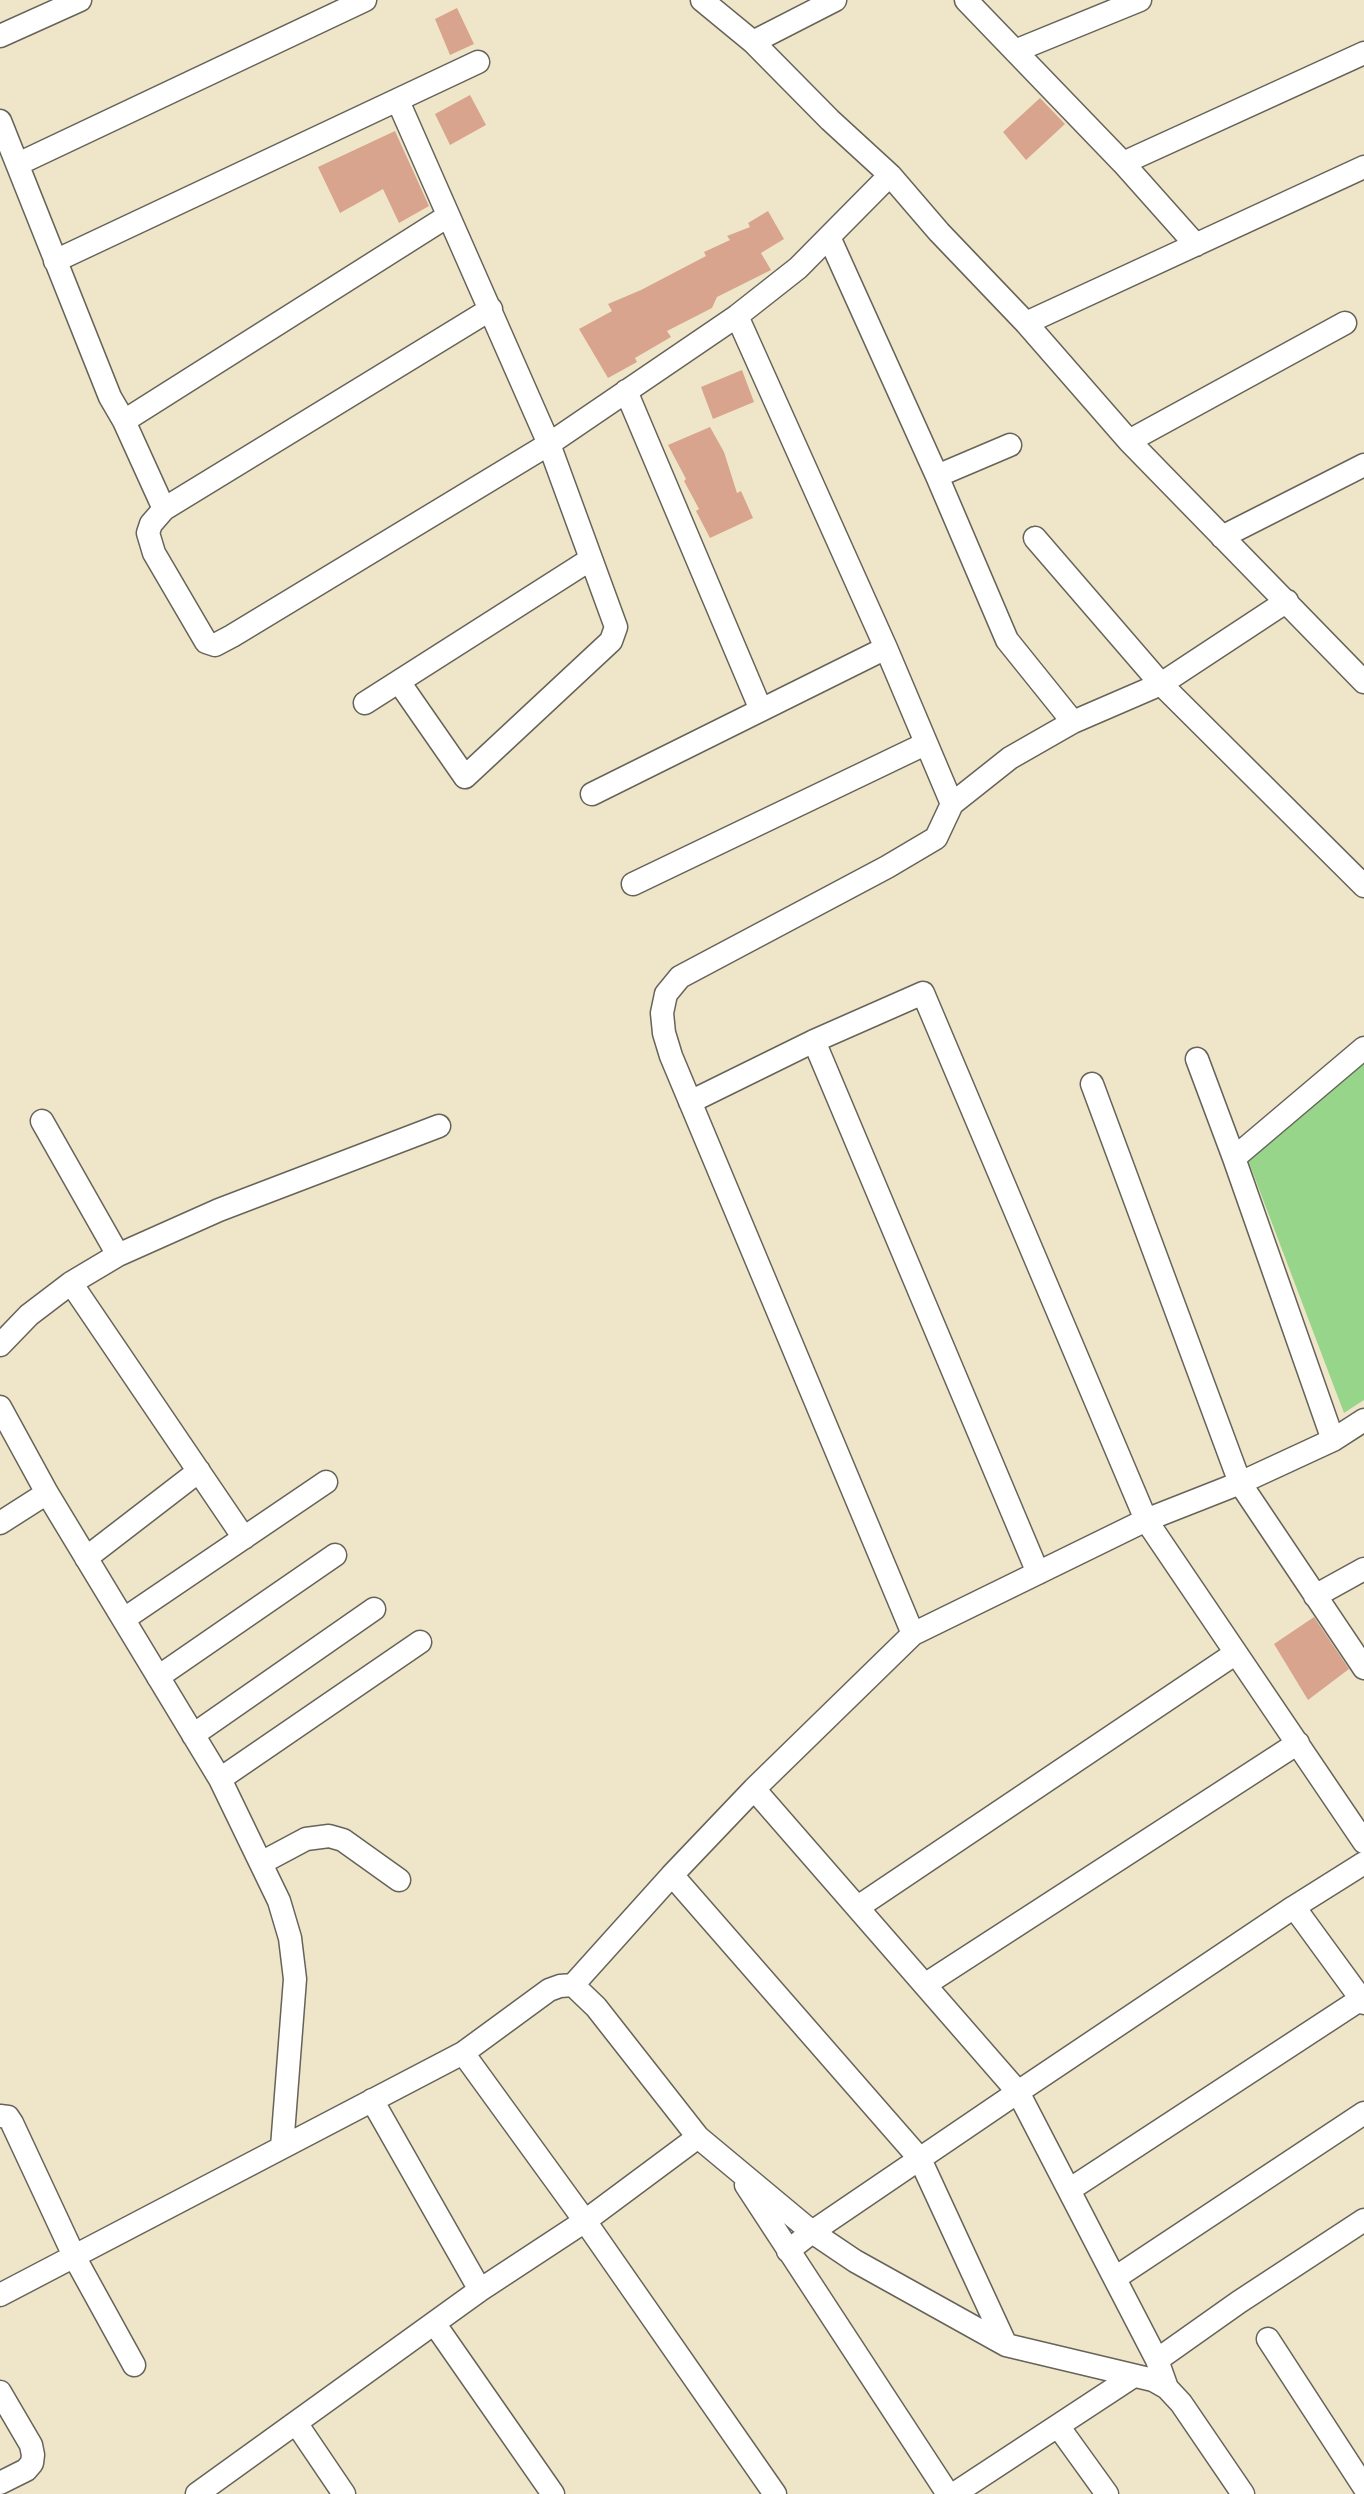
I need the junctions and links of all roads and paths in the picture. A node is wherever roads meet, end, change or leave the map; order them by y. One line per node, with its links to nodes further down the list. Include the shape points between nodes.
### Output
1 (80, 0): 7 (street)
2 (365, 0): 15 (street)
3 (702, 0): 8 (street)
4 (835, 0): 8 (street)
5 (966, 0): 9 (street)
6 (1140, 0): 9 (street)
7 (0, 36)
8 (753, 42): 17 (street)
9 (1015, 51): 14 (street)
10 (1364, 53): 14 (street)
11 (478, 62): 12 (street)
12 (398, 101): 18 (street); 21 (street)
13 (0, 121): 15 (street)
14 (1123, 163): 20 (street)
15 (18, 164): 21 (street)
16 (1364, 168): 20 (street)
17 (890, 175): 19 (street); 25 (street)
18 (448, 216): 22 (street); 27 (street)
19 (829, 237): 23 (street, via 798,268); 32 (street)
20 (1196, 246): 25 (street)
21 (55, 261): 27 (street, via 110,397)
22 (491, 310): 29 (street); 33 (street)
23 (737, 316): 26 (street); 38 (street)
24 (1345, 322): 28 (street)
25 (1026, 323): 28 (street)
26 (626, 391): 29 (street); 43 (street)
27 (124, 421): 33 (street)
28 (1129, 440): 34 (street)
29 (549, 444): 33 (street, via 215,645 206,642 149,542 150,524); 36 (street)
30 (1010, 445): 32 (street)
31 (1364, 465): 34 (street)
32 (937, 476): 44 (street, via 1007,640)
33 (164, 510)
34 (1222, 536): 37 (street)
35 (1035, 538): 41 (street)
36 (591, 559): 39 (street); 39 (street, via 616,627 611,641 465,776)
37 (1287, 601): 40 (street); 41 (street)
38 (886, 648): 43 (street); 45 (street)
39 (399, 682): 42 (street)
40 (1364, 682)
41 (1161, 684): 44 (street); 49 (street)
42 (365, 703)
43 (761, 710): 46 (street)
44 (1073, 722): 47 (street, via 1010,758)
45 (925, 744): 47 (street); 48 (street)
46 (592, 794)
47 (952, 804): 54 (street, via 936,838 888,867 680,976 670,987 662,1013 664,1033)
48 (634, 884)
49 (1364, 886)
50 (814, 1041): 54 (street); 68 (street, via 923,993); 74 (street)
51 (1364, 1048): 57 (street)
52 (1196, 1060): 57 (street)
53 (1092, 1084): 66 (street)
54 (690, 1102): 78 (street)
55 (42, 1121): 58 (street)
56 (439, 1126): 58 (street, via 219,1210)
57 (1234, 1158): 63 (street)
58 (118, 1254): 59 (street)
59 (71, 1283): 60 (street, via 29,1315); 64 (street)
60 (0, 1345)
61 (0, 1407): 67 (street)
62 (1364, 1420): 63 (street)
63 (1333, 1440): 66 (street)
64 (199, 1471): 70 (street); 72 (street)
65 (326, 1482): 70 (street)
66 (1240, 1483): 68 (street); 75 (street)
67 (47, 1493): 69 (street); 72 (street)
68 (1146, 1520): 74 (street); 80 (street)
69 (0, 1523)
70 (244, 1538): 77 (street)
71 (335, 1555): 82 (street)
72 (86, 1558): 77 (street)
73 (1364, 1569): 75 (street)
74 (1038, 1573): 78 (street)
75 (1314, 1596): 81 (street)
76 (374, 1609): 83 (street)
77 (124, 1619): 82 (street)
78 (913, 1634): 86 (street)
79 (420, 1642): 85 (street)
80 (1236, 1653): 84 (street); 92 (street)
81 (1364, 1668)
82 (158, 1677): 83 (street)
83 (193, 1735): 85 (street)
84 (1298, 1743): 87 (street); 94 (street)
85 (220, 1779): 89 (street)
86 (754, 1789): 90 (street); 92 (street)
87 (1364, 1842)
88 (1364, 1863): 93 (street)
89 (261, 1864): 91 (street, via 306,1839 329,1836 343,1840); 103 (street, via 279,1901 290,1938 294,1979)
90 (672, 1875): 95 (street); 104 (street)
91 (399, 1880)
92 (858, 1907): 94 (street)
93 (1294, 1907): 96 (street); 98 (street)
94 (926, 1984): 98 (street)
95 (573, 1985): 97 (street, via 549,1990); 102 (street, via 596,2007)
96 (1363, 2001): 106 (street)
97 (463, 2053): 99 (street); 107 (street)
98 (1018, 2092): 104 (street); 106 (street)
99 (372, 2100): 103 (street); 113 (street)
100 (1364, 2113): 112 (street)
101 (0, 2116): 111 (street, via 8,2117 12,2123)
102 (698, 2138): 105 (street); 107 (street)
103 (282, 2147): 111 (street)
104 (920, 2159): 109 (street); 117 (street)
105 (735, 2169): 109 (street); 110 (street)
106 (1069, 2190): 112 (street)
107 (585, 2220): 113 (street); 130 (street)
108 (1364, 2220): 118 (street)
109 (812, 2232): 110 (street); 117 (street, via 855,2261)
110 (788, 2251): 131 (street)
111 (74, 2258): 114 (street); 119 (street)
112 (1114, 2278): 118 (street)
113 (480, 2290): 115 (street)
114 (0, 2295)
115 (434, 2323): 123 (street); 129 (street)
116 (1268, 2339): 126 (street)
117 (1006, 2345): 120 (street)
118 (1157, 2360): 121 (street)
119 (134, 2365)
120 (1132, 2377): 121 (street, via 1153,2380); 124 (street)
121 (1167, 2388): 134 (street, via 1181,2403)
122 (0, 2392): 125 (street, via 34,2455 26,2470)
123 (296, 2423): 127 (street); 128 (street)
124 (1058, 2426): 132 (street); 133 (street)
125 (0, 2483)
126 (1364, 2487)
127 (197, 2494)
128 (344, 2494)
129 (553, 2494)
130 (775, 2494)
131 (948, 2494)
132 (954, 2494)
133 (1107, 2494)
134 (1243, 2494)

